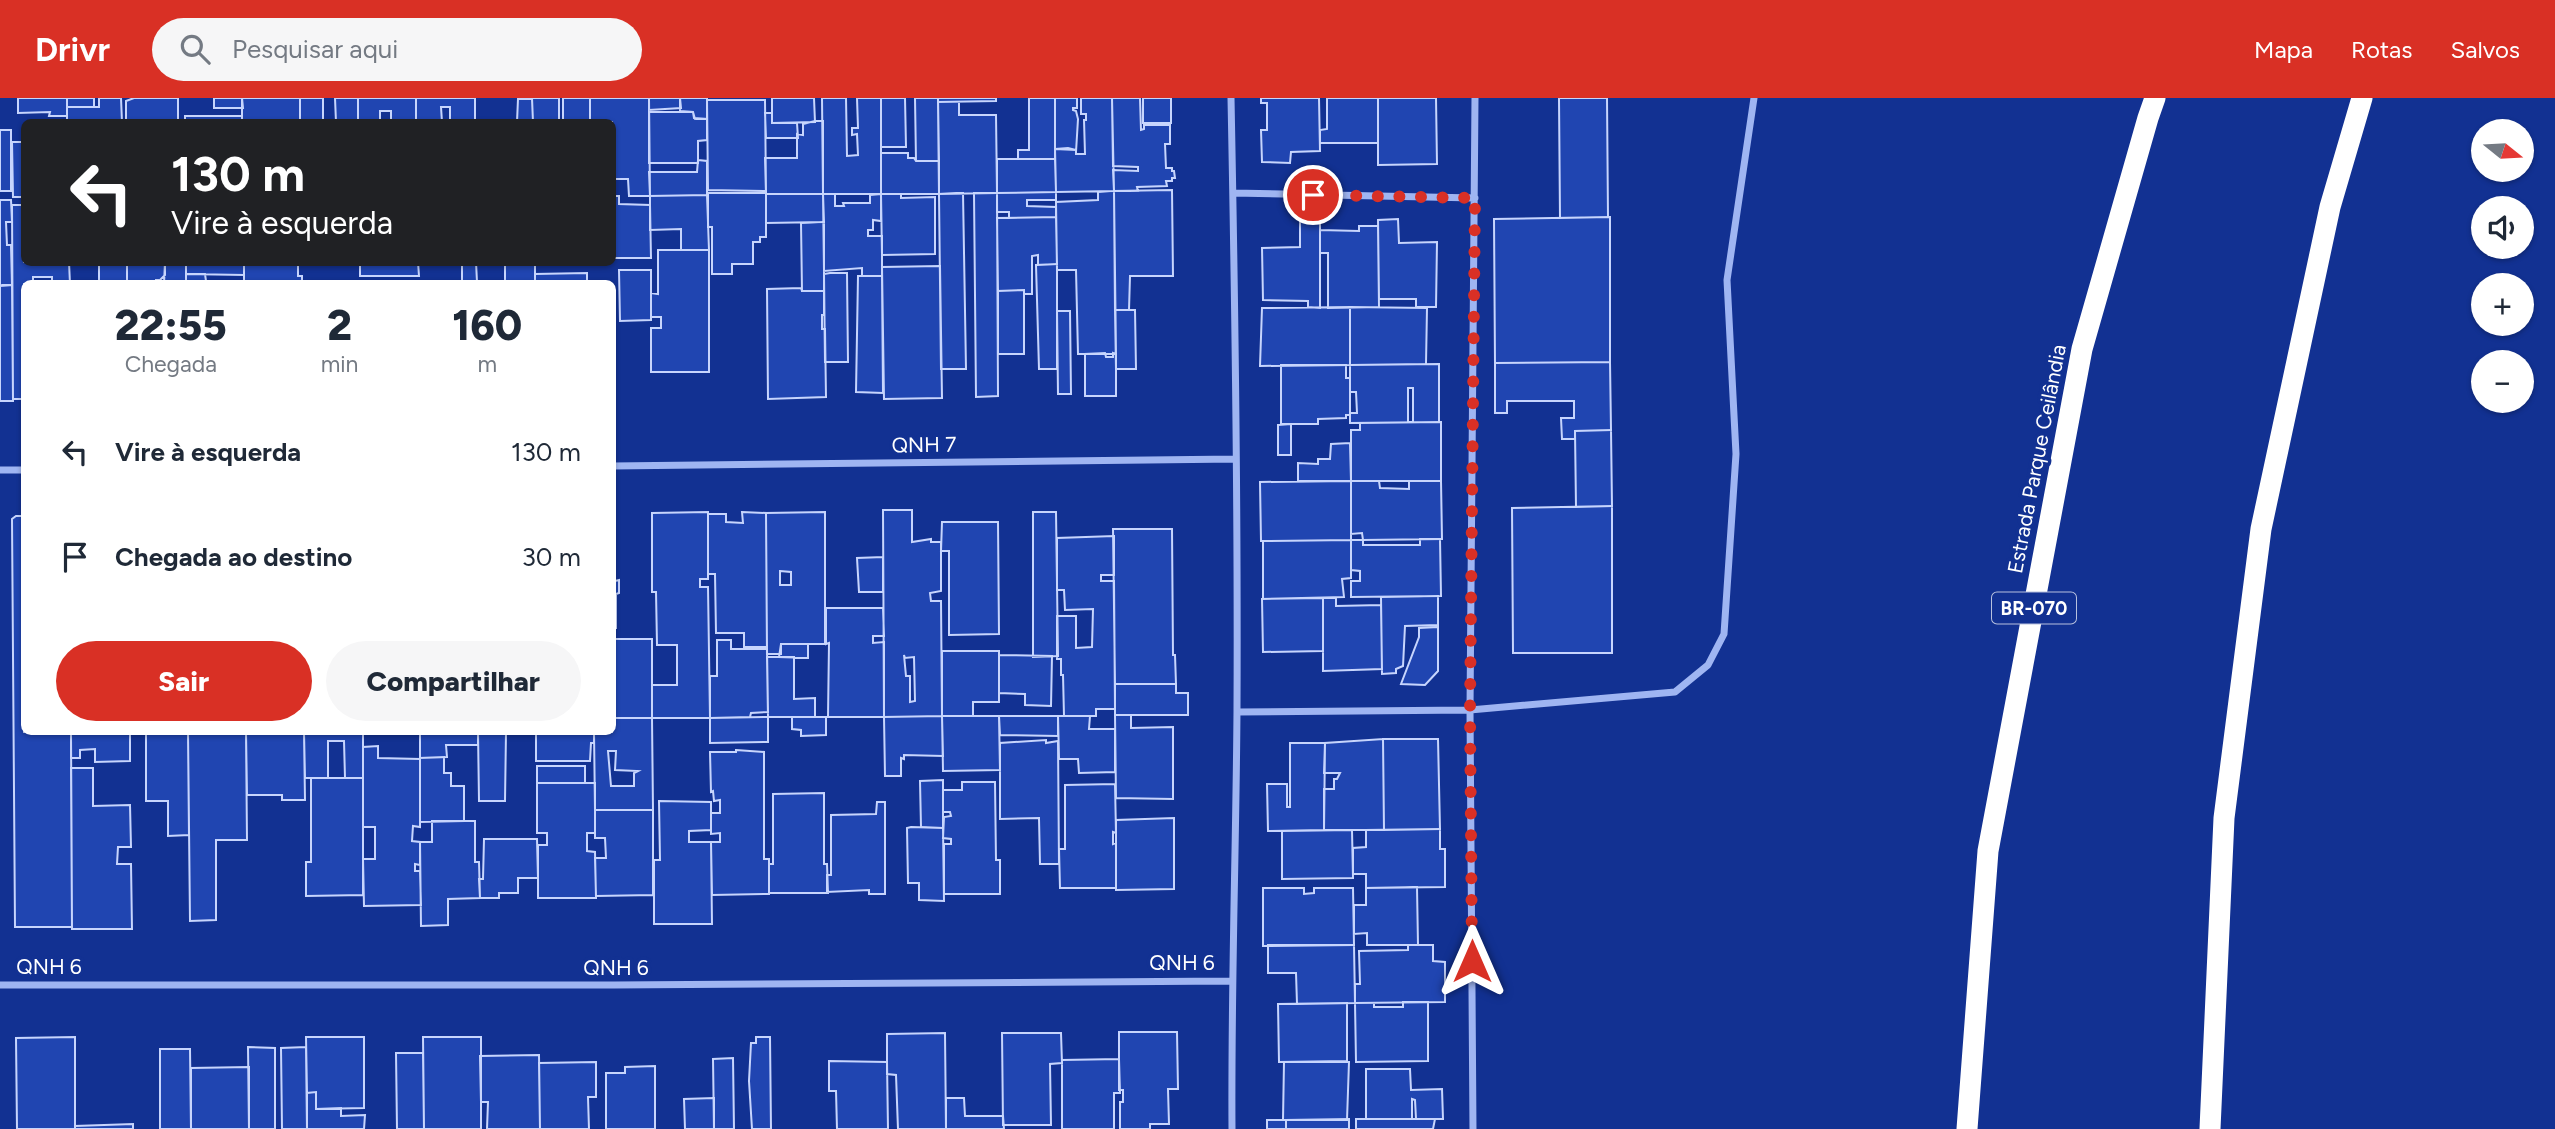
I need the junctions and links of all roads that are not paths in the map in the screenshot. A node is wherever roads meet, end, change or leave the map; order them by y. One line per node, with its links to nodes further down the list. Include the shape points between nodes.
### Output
1 (1231, 98): 6 (street)
2 (1475, 98): 7 (street)
3 (1754, 98): 12 (street, via 1727,280 1736,454 1724,634 1708,665 1675,692)
4 (2155, 98): 18 (highway, Estrada Parque Ceilândia / BR-070, via 2082,349 1991,837)
5 (2362, 98): 19 (highway, via 2330,207 2261,529 2224,818)
6 (1233, 193): 7 (street); 8 (street)
7 (1475, 198): 12 (street)
8 (1236, 459): 9 (street, QNH 7); 13 (street)
9 (616, 466)
10 (0, 470): 11 (street)
11 (21, 470)
12 (1470, 710): 13 (street); 17 (street)
13 (1237, 712): 14 (street)
14 (1231, 981): 15 (street, QNH 6); 16 (street)
15 (0, 985)
16 (1232, 1129)
17 (1473, 1129)
18 (1967, 1129)
19 (2210, 1129)

